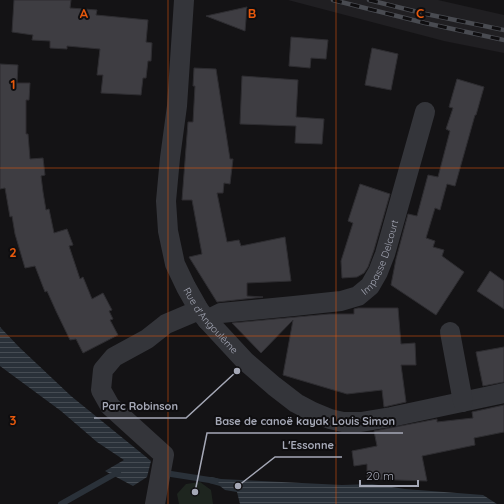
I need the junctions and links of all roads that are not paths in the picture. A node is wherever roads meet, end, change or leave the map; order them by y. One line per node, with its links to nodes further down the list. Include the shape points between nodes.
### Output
1 (184, 0): 3 (street, Rue d'Angoulême, via 177,106 166,201 168,231 175,264)
2 (426, 112): 3 (street, Impasse Delcourt, via 385,254 370,286 358,296 341,301)
3 (203, 315): 6 (street, Rue d'Angoulême, via 245,361 274,386 296,403 330,419 361,422); 7 (street, Impasse Delcourt, via 166,324 147,339 114,357 103,370 101,390 110,406 164,455)
4 (450, 332): 6 (street)
5 (504, 393): 6 (street, Rue d'Angoulême)
6 (463, 402)
7 (155, 504)

